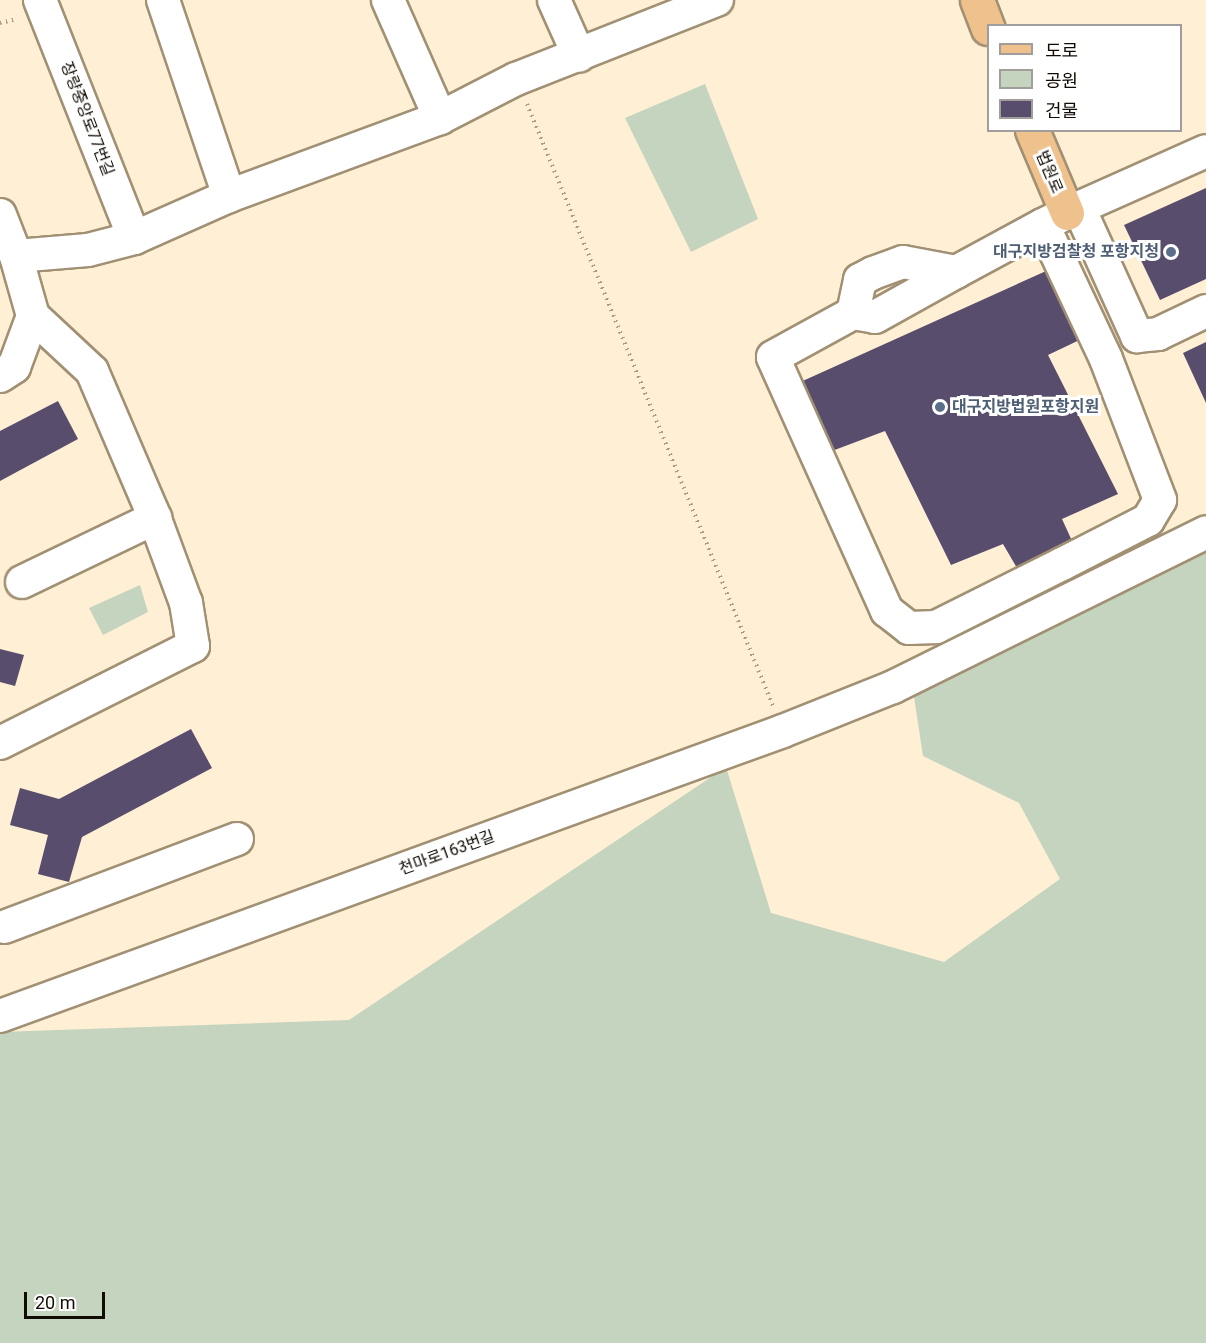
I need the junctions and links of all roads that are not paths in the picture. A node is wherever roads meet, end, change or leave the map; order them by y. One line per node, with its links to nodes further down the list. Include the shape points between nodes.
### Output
1 (163, 0): 12 (street)
2 (388, 0): 9 (street)
3 (554, 0): 8 (street)
4 (717, 0): 8 (street)
5 (976, 0): 7 (main road)
6 (31, 9): 15 (street, 장량중앙로77번길)
7 (987, 26)
8 (579, 56): 9 (street, via 516,79)
9 (440, 118): 12 (street)
10 (1033, 132): 14 (main road, 법원로)
11 (1206, 151): 14 (street)
12 (229, 196): 15 (street)
13 (0, 215): 16 (street)
14 (1063, 215): 14 (street, via 956,272 903,262 873,273 860,280 853,312 773,357 888,611 909,628 936,627 1148,520 1160,500 1106,358); 17 (street, via 1137,336 1158,334)
15 (134, 238): 16 (street, via 88,250)
16 (16, 256): 18 (street)
17 (1206, 311)
18 (33, 316): 19 (street, via 14,368); 20 (street, via 92,371)
19 (0, 376)
20 (155, 518): 22 (street); 23 (street, via 186,603 193,646)
21 (1206, 531): 26 (street, 천마로163번길, via 893,687 783,731)
22 (22, 582)
23 (0, 743)
24 (237, 839): 25 (street)
25 (1, 924)
26 (0, 1016)

